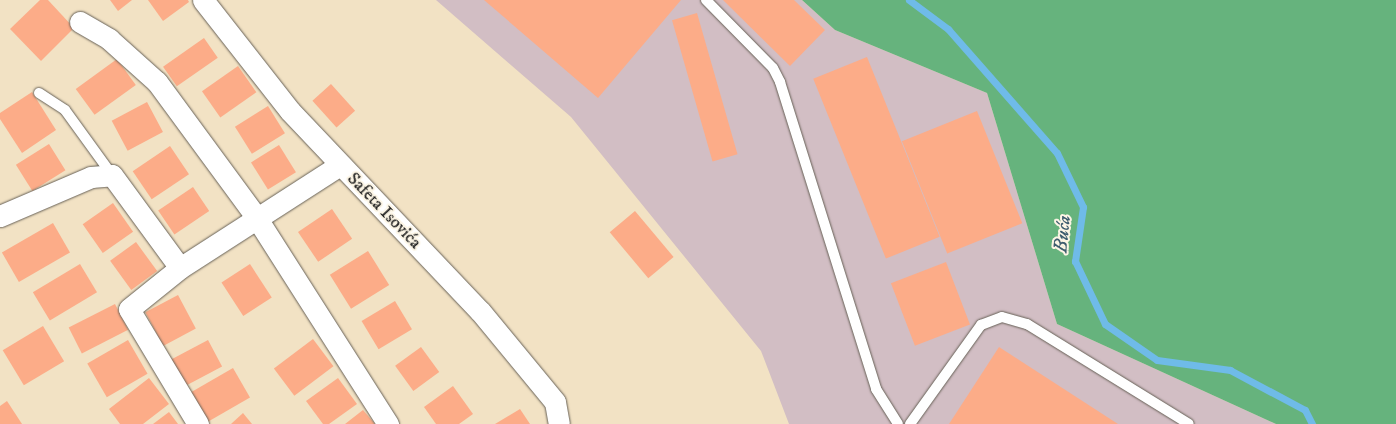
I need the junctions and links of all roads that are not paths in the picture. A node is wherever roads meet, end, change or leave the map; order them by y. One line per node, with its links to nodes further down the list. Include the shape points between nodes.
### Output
1 (203, 0): 5 (street, Safeta Isovića, via 290,111)
2 (706, 0): 13 (lane, via 772,68 780,82 876,390)
3 (80, 22): 8 (street, via 108,39 157,82)
4 (39, 93): 6 (lane, via 65,110)
5 (340, 165): 8 (street); 12 (street, Safeta Isovića, via 480,311 555,402)
6 (112, 175): 7 (street, via 91,177); 9 (street)
7 (0, 216)
8 (256, 217): 9 (street); 11 (street)
9 (180, 268): 10 (street, via 129,310)
10 (198, 424)
11 (388, 424)
12 (559, 424)
13 (898, 424)
14 (910, 424): 15 (lane, via 981,325 1002,316 1027,324)
15 (1189, 424)

